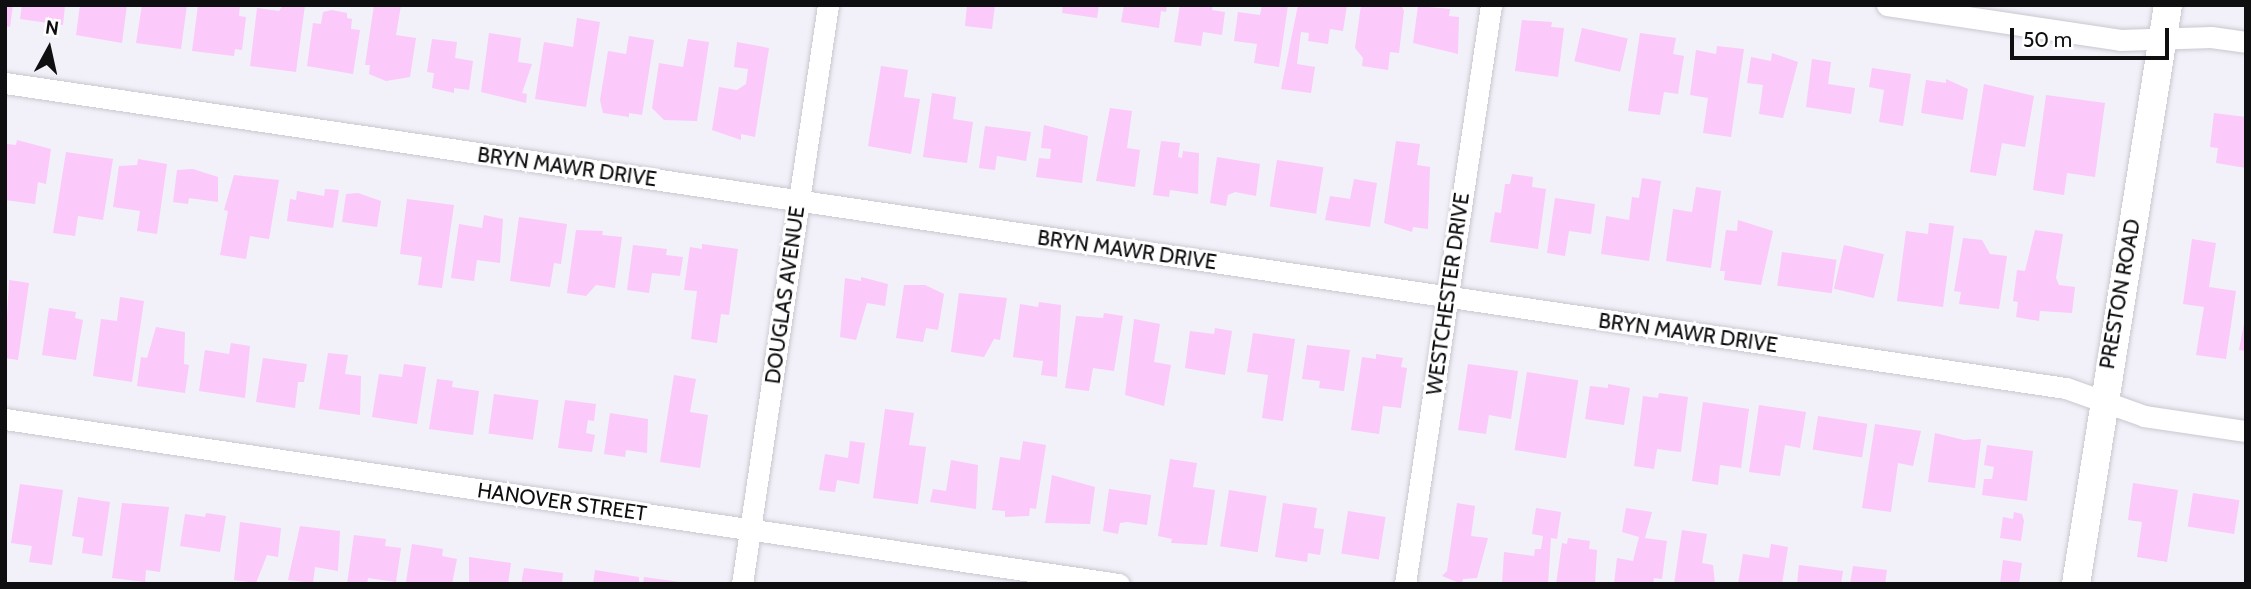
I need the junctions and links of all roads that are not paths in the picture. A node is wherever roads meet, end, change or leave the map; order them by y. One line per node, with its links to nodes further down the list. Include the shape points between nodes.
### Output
1 (828, 5): 8 (street, DOUGLAS AVENUE)
2 (1491, 5): 9 (street, WESTCHESTER DRIVE)
3 (1887, 5): 5 (street, via 2119,40)
4 (2168, 5): 5 (main road, PRESTON ROAD)
5 (2164, 38): 6 (street); 10 (main road, PRESTON ROAD)
6 (2246, 42)
7 (5, 83): 8 (street, BRYN MAWR DRIVE)
8 (799, 201): 9 (street, BRYN MAWR DRIVE); 13 (street, DOUGLAS AVENUE)
9 (1448, 297): 10 (street, BRYN MAWR DRIVE, via 2066,388); 16 (street, WESTCHESTER DRIVE)
10 (2102, 401): 12 (street, BRYN MAWR DRIVE, via 2144,416); 17 (main road, PRESTON ROAD)
11 (5, 419): 13 (street, HANOVER STREET)
12 (2246, 431)
13 (750, 530): 14 (street, DOUGLAS AVENUE); 15 (street, HANOVER STREET)
14 (742, 584)
15 (1119, 584)
16 (1405, 584)
17 (2076, 584)

